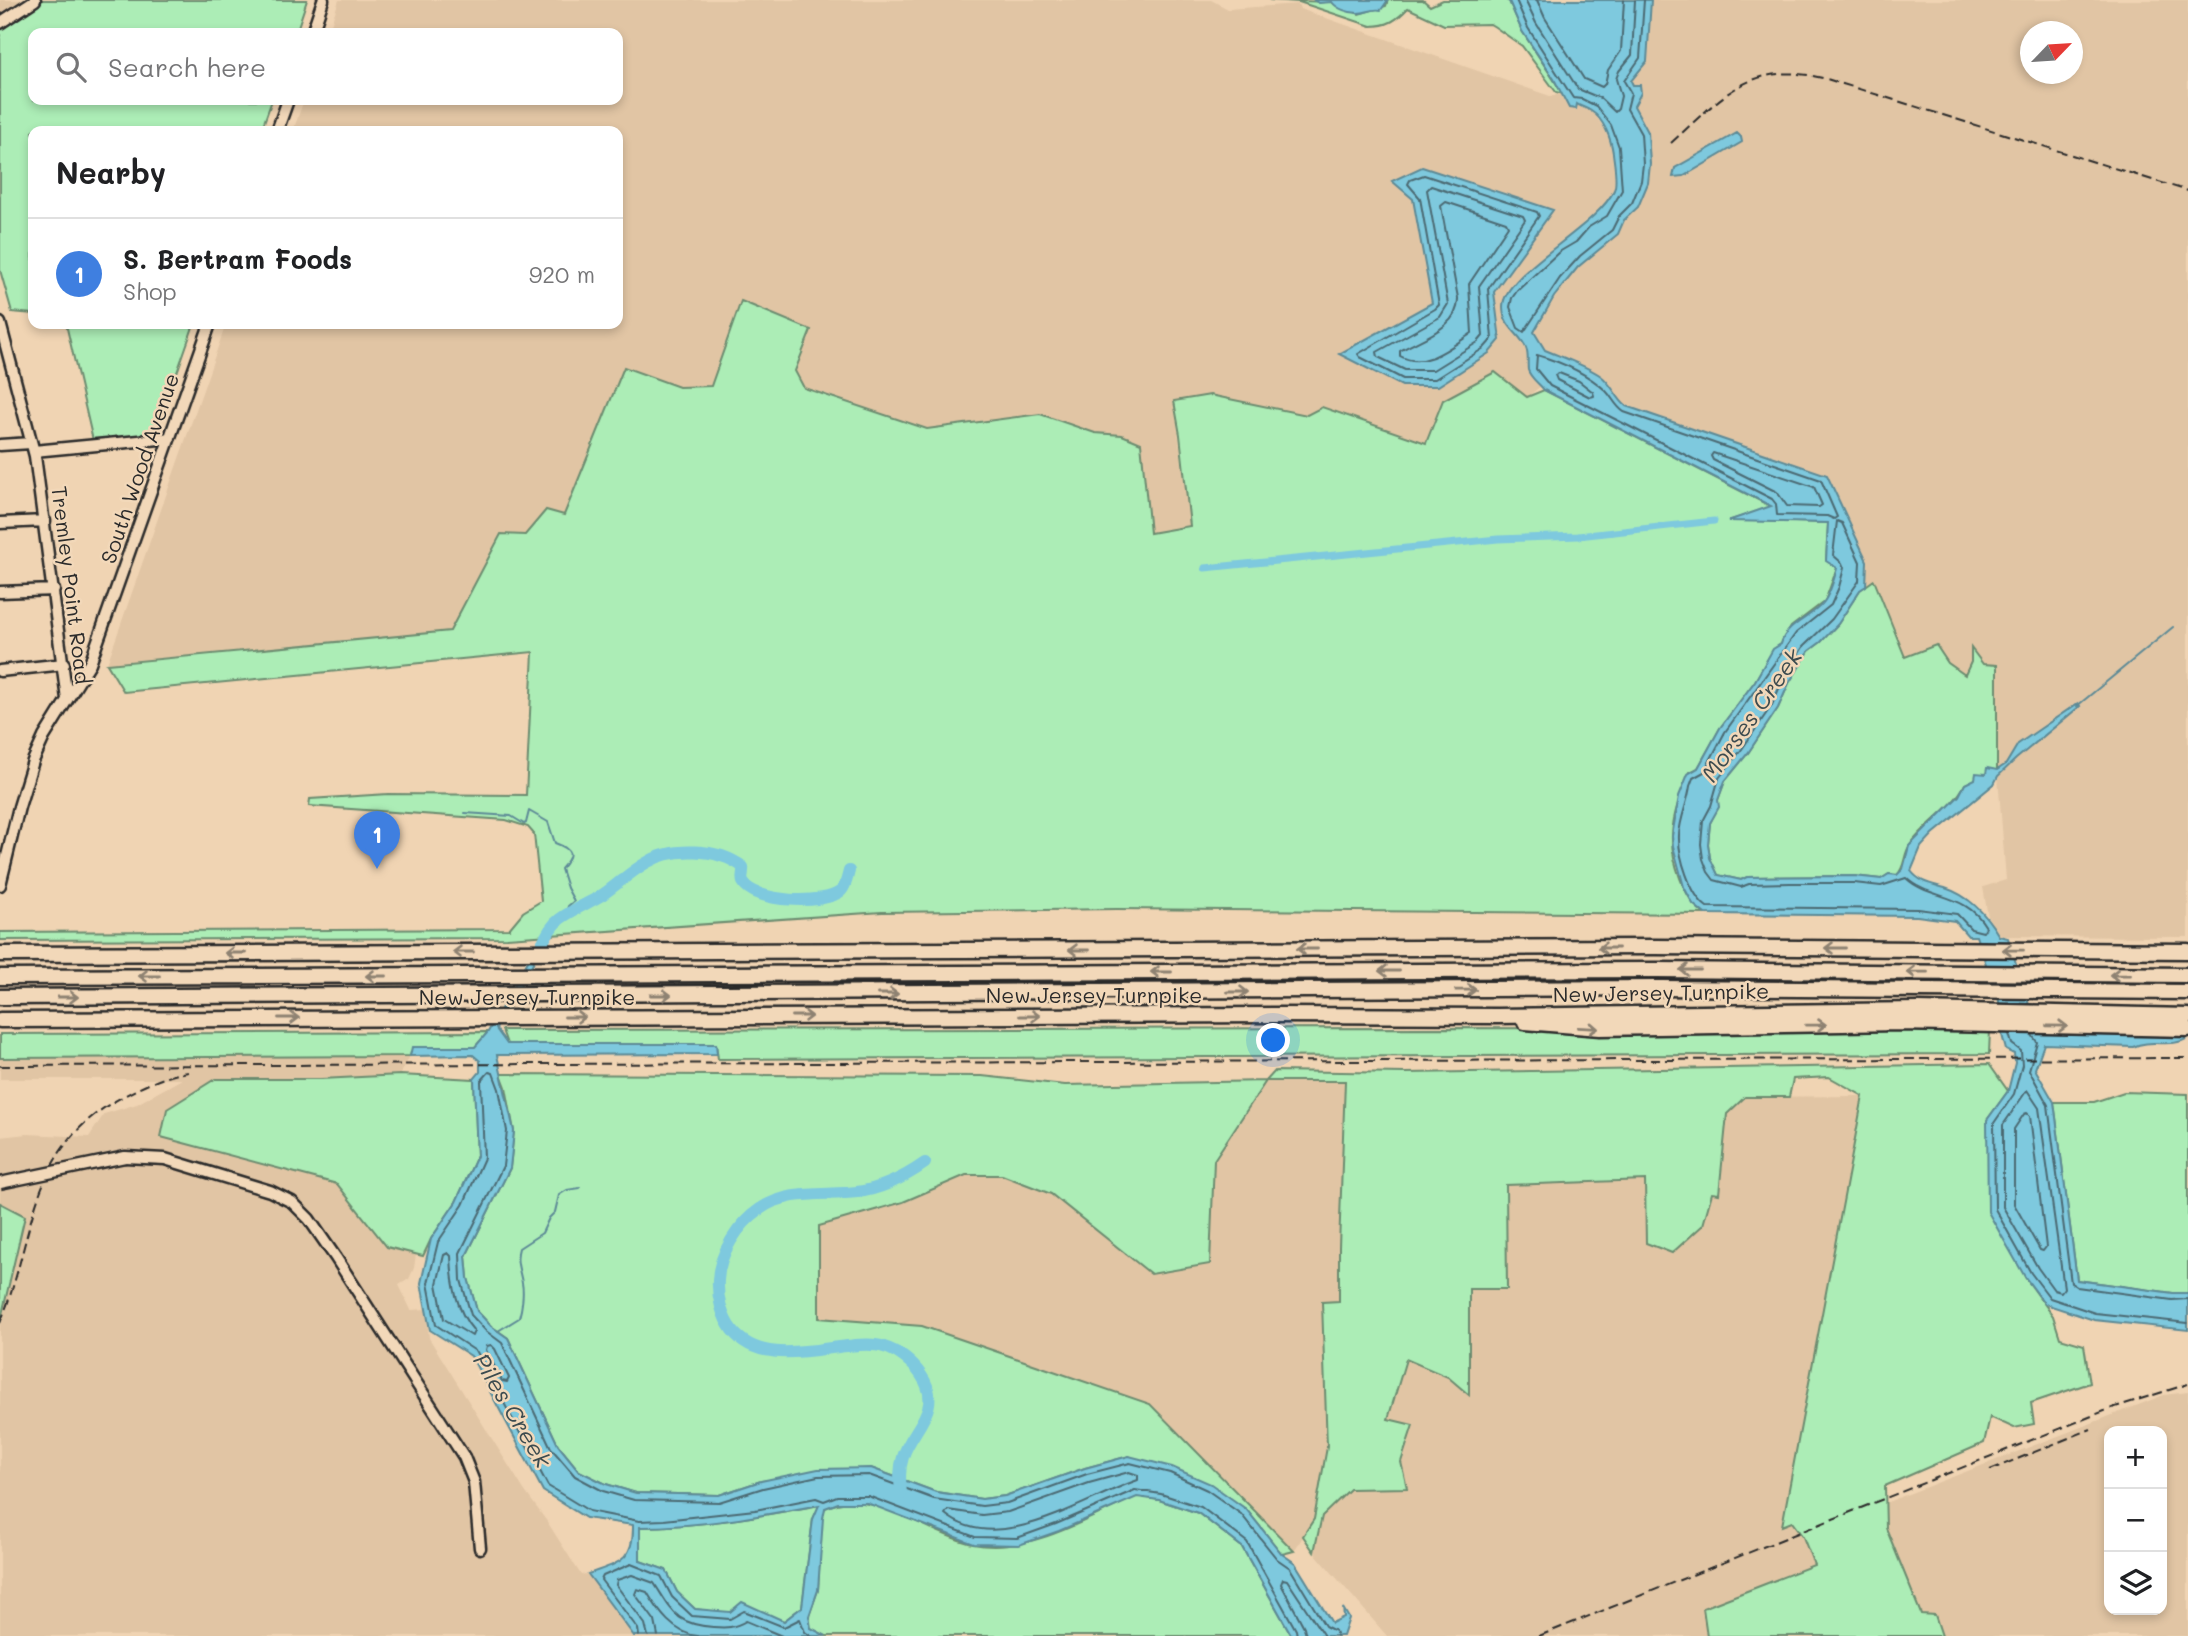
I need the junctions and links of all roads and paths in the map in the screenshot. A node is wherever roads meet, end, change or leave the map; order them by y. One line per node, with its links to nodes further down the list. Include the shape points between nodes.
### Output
1 (35, 0): 3 (street)
2 (323, 0): 4 (street)
3 (0, 23)
4 (314, 28)
5 (286, 105): 6 (street)
6 (279, 126)
7 (0, 323): 11 (street, Tremley Point Road)
8 (208, 329): 9 (street, South Wood Avenue)
9 (170, 438): 11 (street); 18 (street, South Wood Avenue, via 90,663)
10 (0, 445): 11 (street)
11 (33, 447): 12 (street, Tremley Point Road)
12 (45, 521): 13 (street); 14 (street, Tremley Point Road)
13 (0, 523)
14 (54, 590): 15 (street); 16 (street, Tremley Point Road)
15 (0, 592)
16 (64, 664): 17 (street); 18 (street, Tremley Point Road)
17 (0, 671)
18 (67, 699): 19 (street, Tremley Point Road, via 33,761)
19 (0, 885)
20 (2188, 951): 21 (highway, New Jersey Turnpike, one-way to 21, via 1628,947)
21 (0, 954)
22 (2188, 975): 23 (highway, New Jersey Turnpike, one-way to 23, via 1629,970)
23 (0, 977)
24 (2188, 992): 25 (highway, New Jersey Turnpike, one-way to 24, via 1659,988)
25 (0, 997)
26 (1497, 1016): 27 (highway, New Jersey Turnpike, via 1918,1010); 28 (highway, New Jersey Turnpike, one-way to 26); 29 (highway, one-way to 29, via 1600,1028 1899,1023)
27 (2188, 1016)
28 (0, 1020)
29 (2188, 1029)
30 (0, 1183): 31 (street, bridge, via 125,1157 165,1159 292,1202 309,1219 464,1457 474,1482)
31 (480, 1548)

